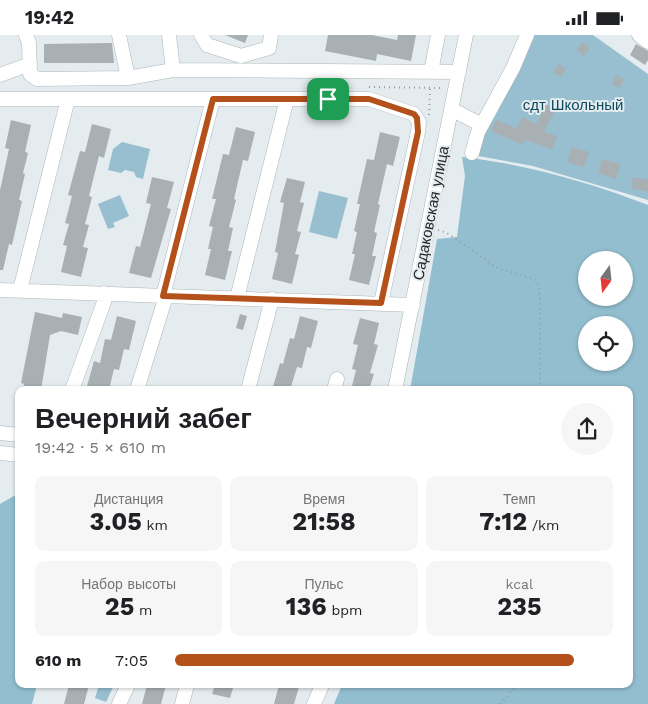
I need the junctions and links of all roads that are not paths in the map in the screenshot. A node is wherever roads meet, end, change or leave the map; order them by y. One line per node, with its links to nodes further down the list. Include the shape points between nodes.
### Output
1 (26, 35): 11 (street)
2 (119, 35): 17 (street)
3 (169, 35): 12 (street)
4 (201, 35): 9 (street, via 206,44 236,55 248,55)
5 (438, 35): 14 (street)
6 (466, 35): 15 (street, Садаковская улица)
7 (527, 35): 23 (street)
8 (639, 35): 10 (street)
9 (270, 41): 13 (street)
10 (648, 42)
11 (30, 64): 16 (street); 17 (street, via 30,74 37,79)
12 (174, 70): 13 (street); 17 (street)
13 (274, 71): 14 (street)
14 (431, 71): 15 (street)
15 (459, 72): 22 (street, Садаковская улица)
16 (0, 75)
17 (128, 78)
18 (0, 99): 19 (street)
19 (68, 99): 20 (street); 26 (street)
20 (213, 99): 21 (street); 28 (street)
21 (288, 99): 29 (street); 31 (street, via 369,99 414,114 417,118 418,132)
22 (451, 109): 23 (street); 32 (street, Садаковская улица)
23 (482, 125): 24 (street)
24 (472, 153)
25 (0, 290): 26 (street)
26 (20, 290): 27 (street)
27 (104, 293): 28 (street); 33 (street, via 104,302)
28 (165, 296): 29 (street); 34 (street)
29 (237, 298): 30 (street)
30 (272, 299): 31 (street); 35 (street)
31 (381, 303): 32 (street)
32 (412, 305): 36 (street, Садаковская улица)
33 (73, 386)
34 (138, 386)
35 (249, 386)
36 (396, 386)
37 (0, 433): 38 (street)
38 (15, 435)
39 (0, 453): 40 (street)
40 (15, 455)
41 (126, 688): 44 (street)
42 (186, 688): 45 (street)
43 (321, 688): 46 (street)
44 (118, 704)
45 (182, 704)
46 (314, 704)

